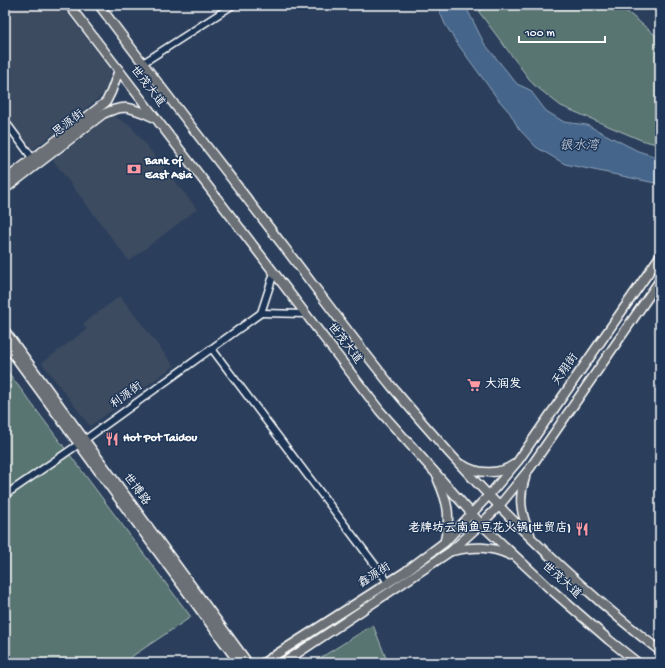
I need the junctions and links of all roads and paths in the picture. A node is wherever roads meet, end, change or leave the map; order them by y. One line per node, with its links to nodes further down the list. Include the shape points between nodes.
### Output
1 (69, 5): 5 (main road, 世茂大道)
2 (99, 5): 4 (main road, 世茂大道)
3 (234, 5): 4 (street)
4 (143, 63): 20 (main road, 世茂大道, via 393,387)
5 (119, 70): 6 (main road, 世茂大道); 8 (main road, 思源街, via 106,102)
6 (157, 118): 10 (main road, 思源街, via 128,107 117,108 103,114); 12 (main road, 世茂大道)
7 (5, 121): 8 (street)
8 (33, 159): 9 (main road, 思源街)
9 (5, 180)
10 (5, 189)
11 (660, 256): 21 (main road, 天翔街)
12 (274, 273): 14 (street); 15 (main road, 世茂大道)
13 (660, 280): 22 (main road)
14 (261, 313): 15 (street); 18 (street, 利源街)
15 (306, 314): 23 (main road, 世茂大道, via 380,411)
16 (5, 331): 19 (main road, 世博路)
17 (5, 343): 19 (main road, 世博路)
18 (212, 349): 19 (street, 利源街); 33 (street)
19 (82, 442): 24 (street, 利源街); 35 (main road, 世博路); 36 (main road, 世博路)
20 (453, 457): 21 (main road, via 464,467 490,472 509,468); 25 (main road, 世茂大道)
21 (518, 461): 25 (main road, 天翔街)
22 (530, 468): 26 (main road); 30 (main road, via 522,485 521,512 530,536)
23 (435, 474): 27 (main road, 世茂大道); 29 (main road, via 448,509)
24 (5, 495)
25 (488, 495): 26 (main road, 世茂大道); 27 (main road, 鑫源街)
26 (498, 506): 28 (main road, 鑫源街); 30 (main road, 世茂大道)
27 (472, 514): 28 (main road, 世茂大道); 29 (main road, 鑫源街)
28 (481, 524): 31 (main road, 鑫源街); 32 (main road, 世茂大道)
29 (445, 542): 33 (main road, 鑫源街)
30 (540, 547): 34 (main road, 世茂大道)
31 (451, 551): 32 (main road, via 489,548); 38 (main road, 鑫源街)
32 (518, 558): 39 (main road, 世茂大道)
33 (388, 582): 37 (main road, 鑫源街)
34 (660, 651)
35 (239, 663)
36 (248, 663)
37 (263, 663)
38 (283, 663)
39 (638, 663)

